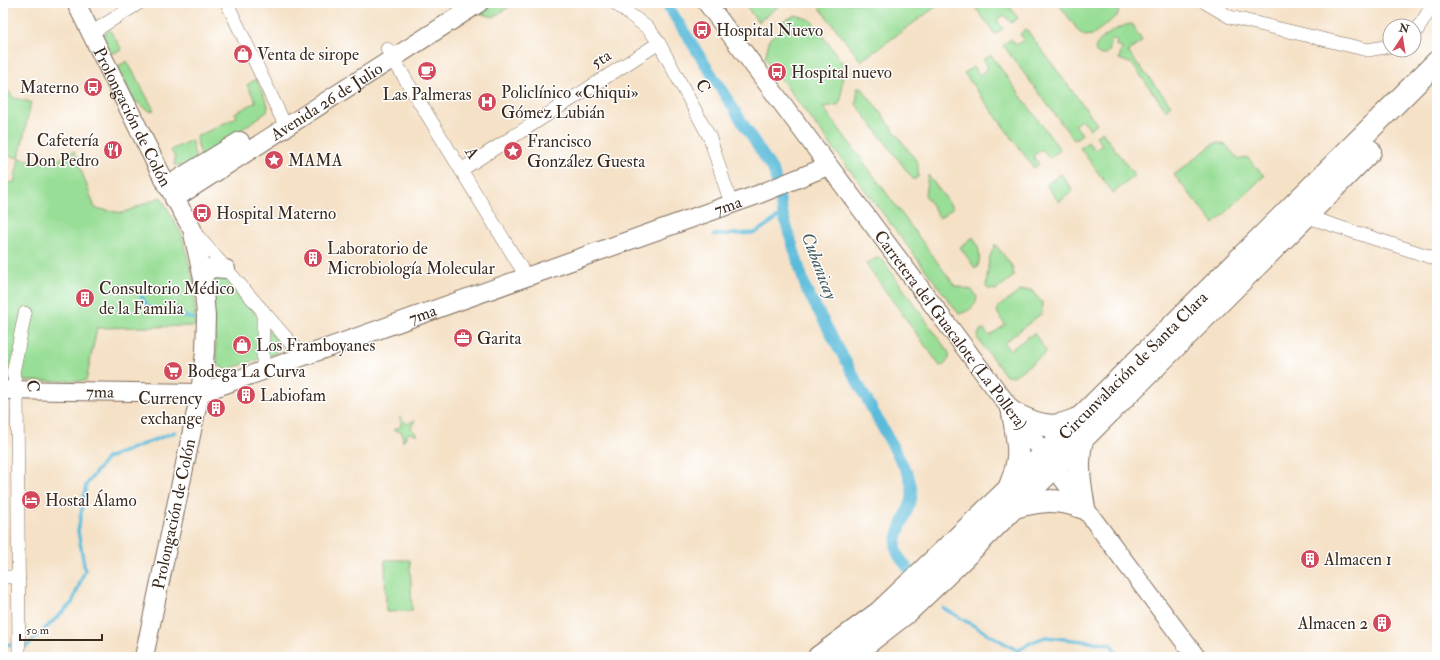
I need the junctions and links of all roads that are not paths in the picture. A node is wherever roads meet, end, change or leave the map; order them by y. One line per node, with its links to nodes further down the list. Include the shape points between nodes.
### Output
1 (76, 3): 11 (main road, Prolongación de Colón)
2 (139, 3): 11 (street)
3 (227, 3): 17 (street)
4 (462, 3): 14 (main road, Avenida 26 de Julio)
5 (479, 3): 14 (main road, Avenida 26 de Julio)
6 (615, 3): 12 (street, C, via 649,29)
7 (707, 3): 18 (main road, Carretera del Guacalote (La Pollera))
8 (1206, 3): 13 (street, via 1230,17 1368,50)
9 (1434, 3): 10 (street)
10 (1422, 22)
11 (91, 33): 20 (main road, Prolongación de Colón)
12 (659, 43): 19 (street, 5ta); 21 (street, C, via 710,138)
13 (1382, 47)
14 (390, 54): 17 (main road, Avenida 26 de Julio); 19 (street, A)
15 (1437, 62): 22 (highway, Circunvalación de Santa Clara)
16 (1437, 81): 22 (highway, Circunvalación de Santa Clara)
17 (283, 121): 20 (main road, Avenida 26 de Julio); 20 (main road, Avenida 26 de Julio, via 186,174 169,177)
18 (828, 166): 21 (main road, 7ma); 34 (main road, Carretera del Guacalote (La Pollera))
19 (461, 170): 26 (street, A)
20 (167, 186): 23 (main road, Prolongación de Colón)
21 (731, 204): 26 (main road, 7ma)
22 (1298, 214): 24 (street); 35 (highway, Circunvalación de Santa Clara); 36 (highway, Circunvalación de Santa Clara)
23 (192, 229): 25 (street, Prolongación de Colón); 27 (main road, Prolongación de Colón)
24 (1437, 259)
25 (226, 269): 27 (main road, via 212,268 204,274); 28 (street, Prolongación de Colón)
26 (526, 276): 30 (main road, 7ma)
27 (203, 279): 33 (main road, Prolongación de Colón, via 206,337)
28 (263, 311): 30 (street, Prolongación de Colón); 31 (street)
29 (25, 313): 32 (street, C)
30 (303, 358): 31 (main road, 7ma)
31 (263, 372): 33 (main road, 7ma)
32 (10, 390): 33 (main road, 7ma); 41 (street, C)
33 (200, 393): 43 (main road, Prolongación de Colón)
34 (1013, 413): 35 (highway, via 1028,421 1059,426); 37 (main road, Carretera del Guacalote (La Pollera)); 38 (highway, via 1019,454)
35 (1082, 417): 37 (highway, Circunvalación de Santa Clara)
36 (1082, 439): 37 (highway, Circunvalación de Santa Clara); 39 (highway, via 1078,466)
37 (1049, 461): 38 (highway, Circunvalación de Santa Clara); 39 (main road, Carretera del Guacalote (La Pollera))
38 (1011, 498): 39 (highway, via 1057,500); 44 (highway, Circunvalación de Santa Clara, via 880,612); 45 (highway, Circunvalación de Santa Clara, via 907,612)
39 (1084, 508): 46 (main road, Carretera del Guacalote (La Pollera))
40 (3, 577): 41 (street)
41 (19, 577): 42 (street, C)
42 (20, 646)
43 (144, 657)
44 (819, 657)
45 (849, 657)
46 (1196, 657)

